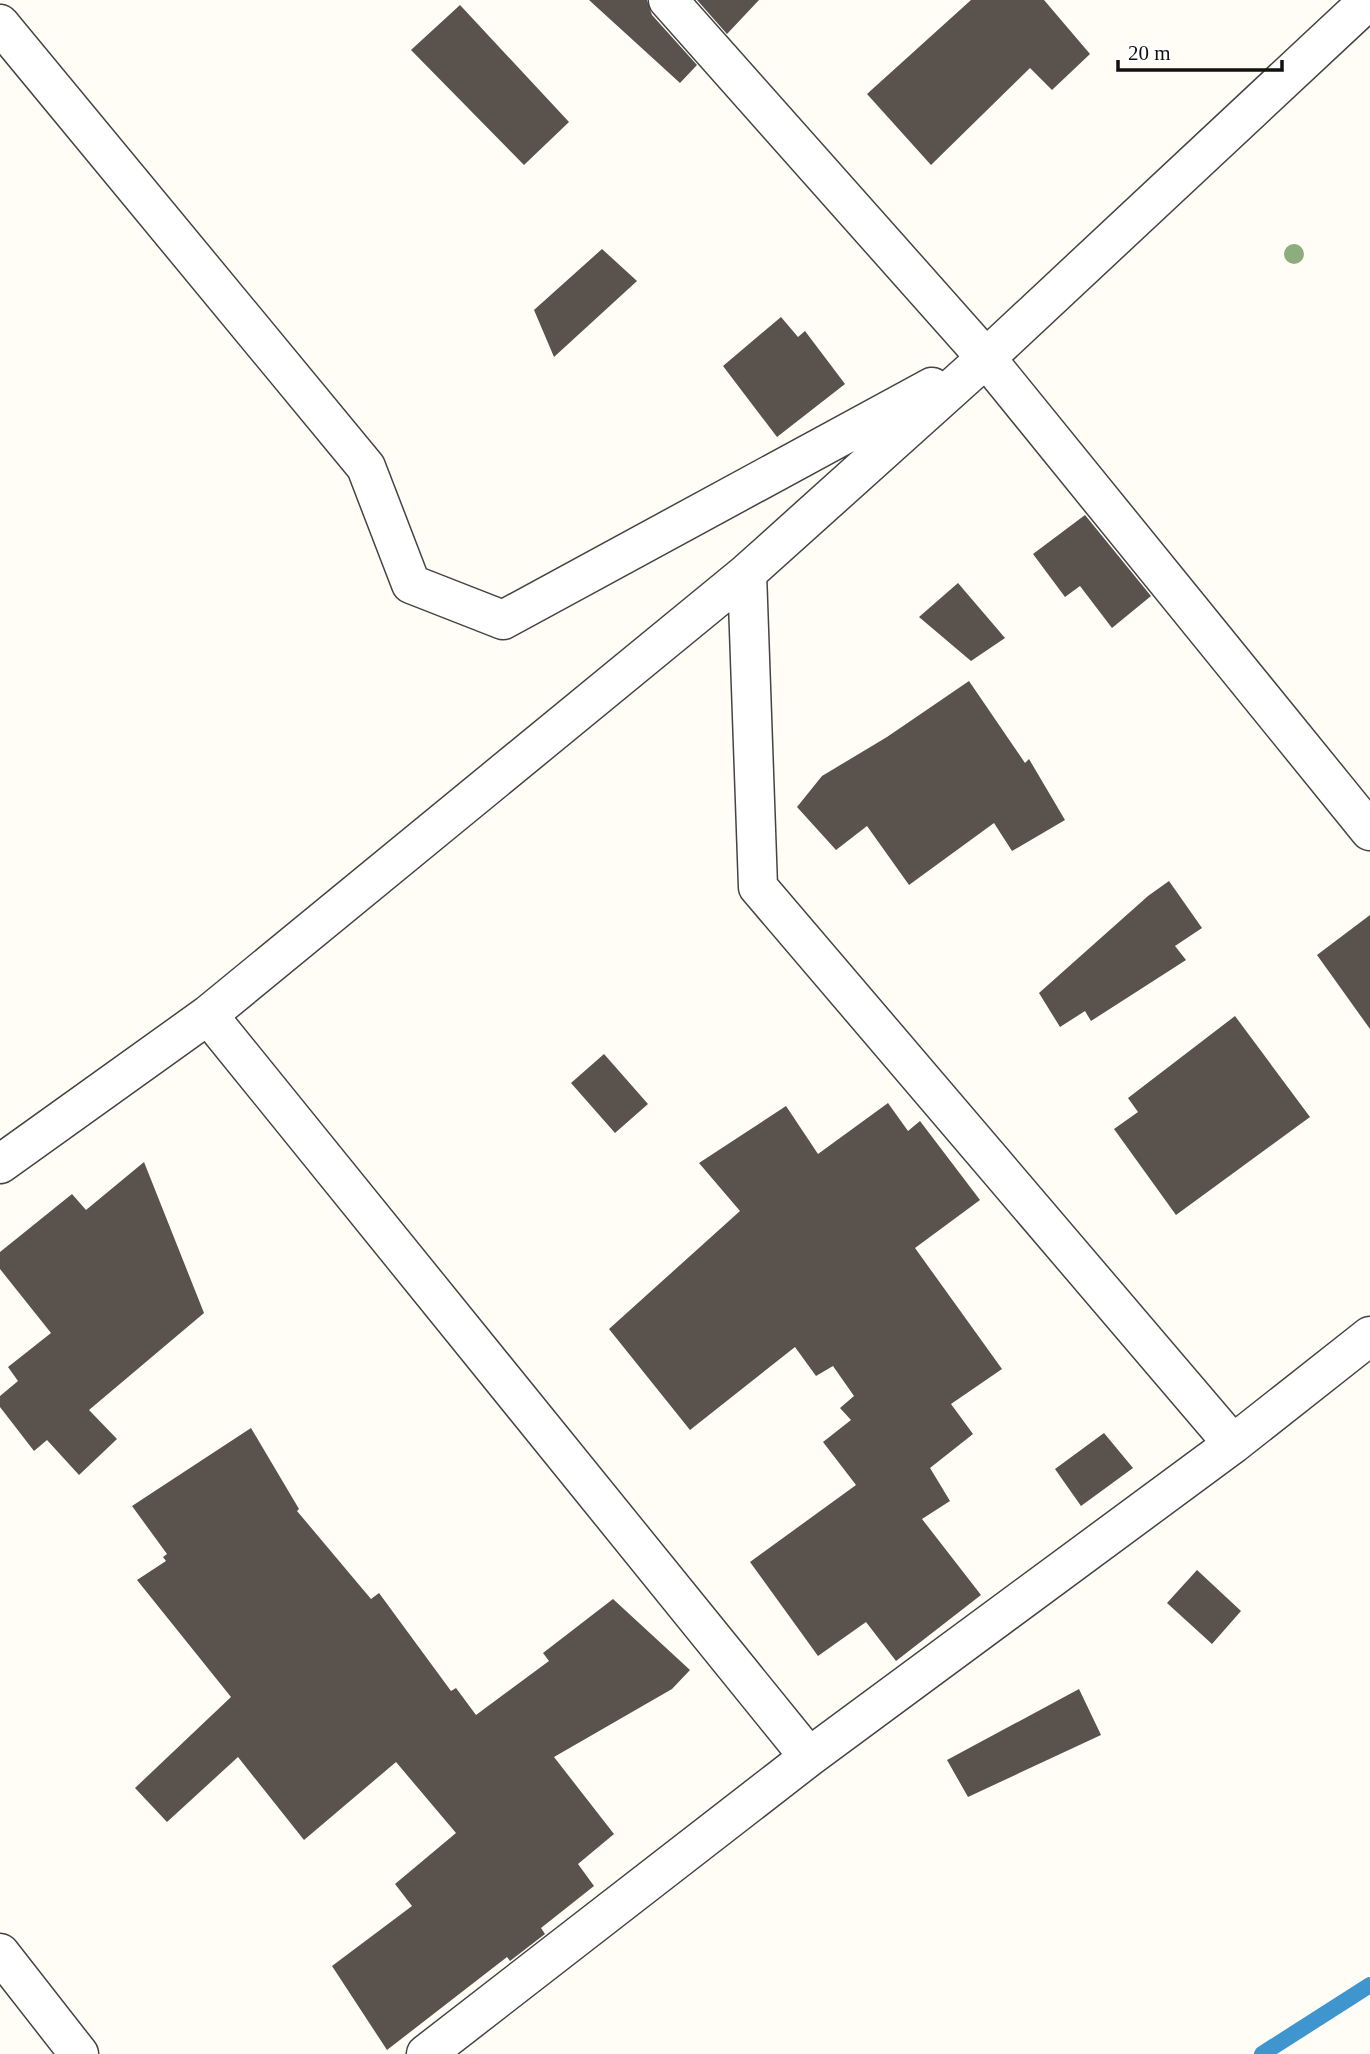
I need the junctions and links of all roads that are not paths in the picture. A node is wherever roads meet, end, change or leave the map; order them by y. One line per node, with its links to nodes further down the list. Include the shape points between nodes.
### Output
1 (668, 0): 4 (street)
2 (1369, 0): 4 (street)
3 (0, 24): 4 (street, via 366,467 411,584 503,620)
4 (986, 358): 5 (street); 6 (street)
5 (747, 573): 7 (street); 10 (street, via 758,887)
6 (1370, 831)
7 (208, 1015): 8 (street); 11 (street)
8 (0, 1164)
9 (1370, 1336): 10 (street)
10 (1233, 1444): 11 (street)
11 (809, 1757): 14 (street)
12 (0, 1953): 13 (street)
13 (79, 2054)
14 (426, 2054)

